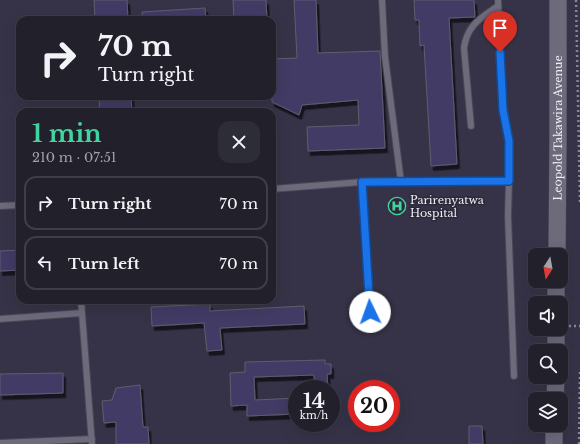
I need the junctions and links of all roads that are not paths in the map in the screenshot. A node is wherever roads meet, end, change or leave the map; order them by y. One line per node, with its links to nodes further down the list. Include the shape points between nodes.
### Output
1 (382, 0): 7 (lane)
2 (558, 0): 11 (main road, Leopold Takawira Avenue)
3 (498, 3): 4 (lane, via 475,22 465,39); 5 (lane, via 503,110 509,141)
4 (470, 126)
5 (509, 181): 7 (lane); 16 (lane)
6 (362, 182): 7 (lane); 8 (lane); 13 (lane)
7 (401, 182)
8 (276, 188)
9 (16, 205): 10 (lane)
10 (0, 206)
11 (556, 248)
12 (81, 304): 14 (lane)
13 (370, 312)
14 (82, 313): 15 (lane); 18 (lane)
15 (0, 319)
16 (514, 376)
17 (554, 432): 20 (main road)
18 (92, 441): 19 (lane)
19 (0, 443)
20 (554, 444)

